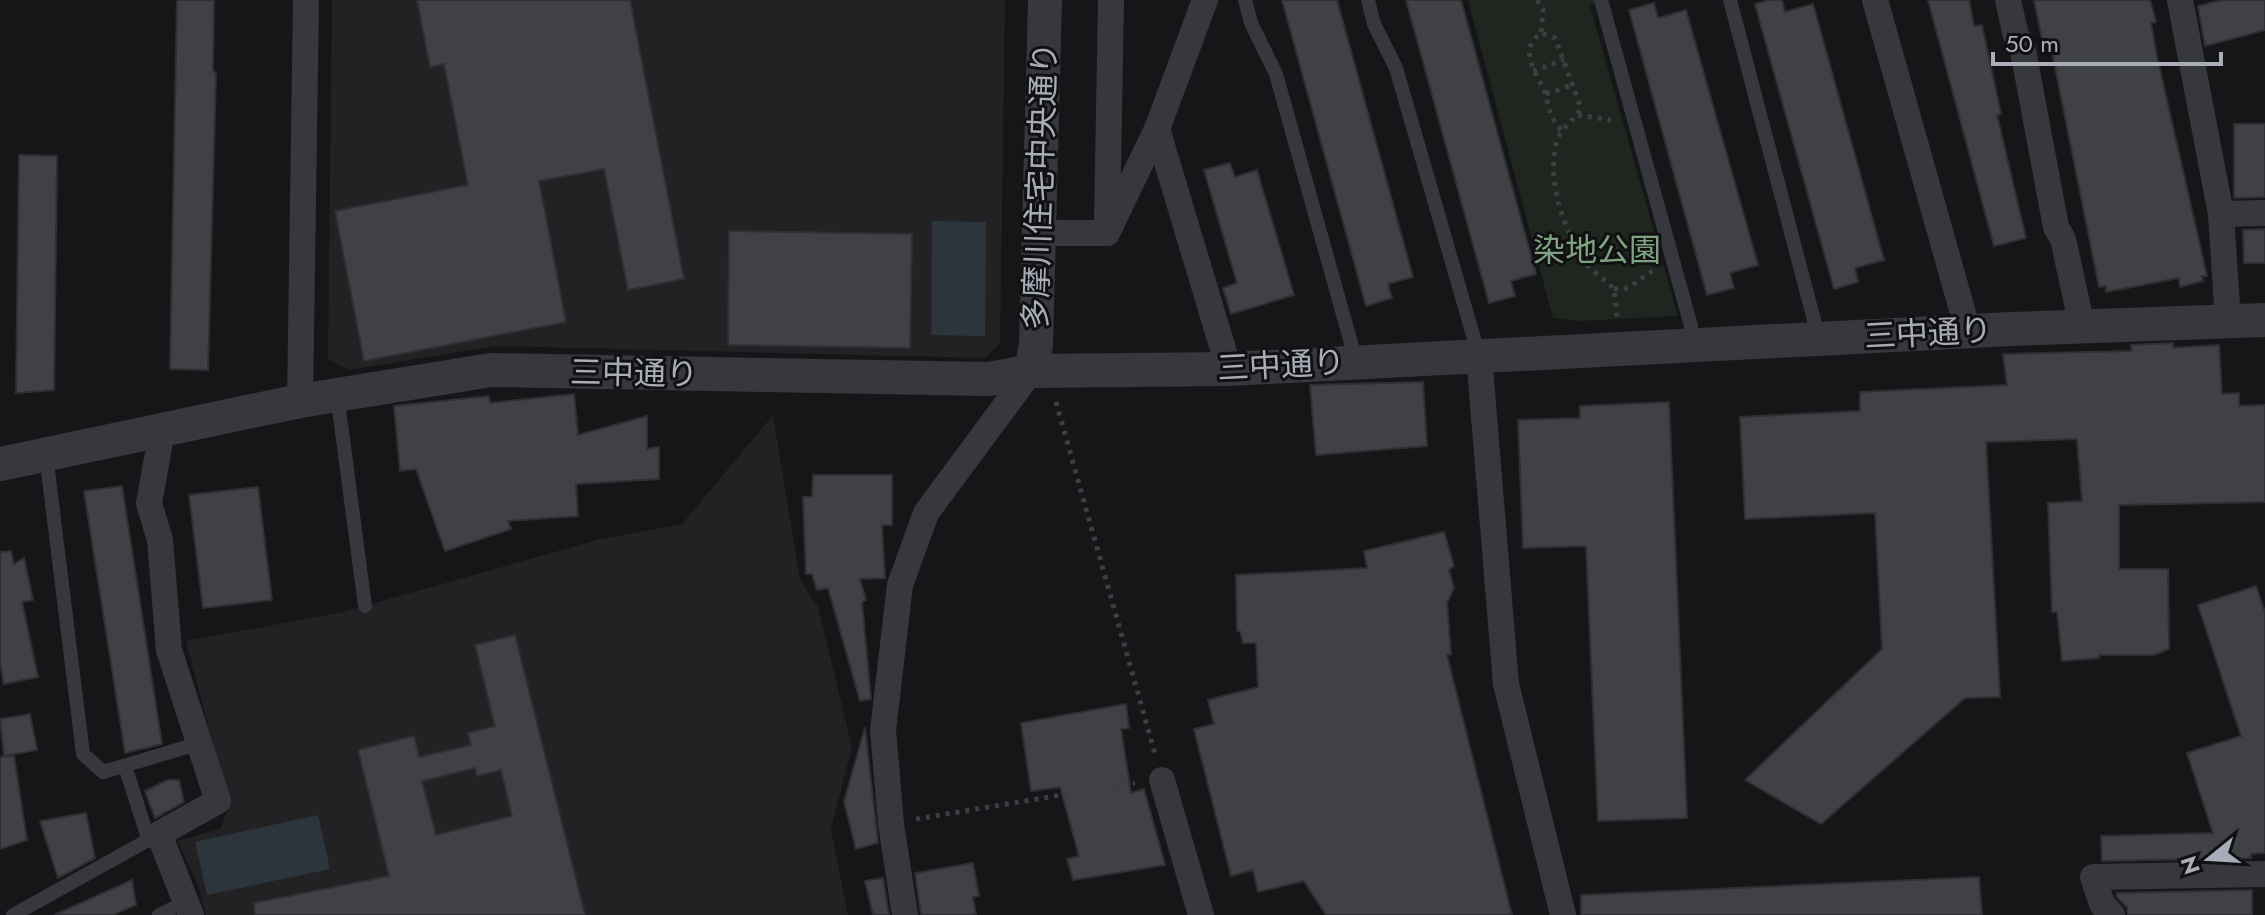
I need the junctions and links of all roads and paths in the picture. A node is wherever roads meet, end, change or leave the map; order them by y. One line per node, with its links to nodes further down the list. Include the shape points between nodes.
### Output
1 (306, 0): 40 (street)
2 (1045, 0): 24 (street, 多摩川住宅中央通り)
3 (1111, 0): 25 (street)
4 (1205, 0): 20 (street)
5 (1245, 0): 36 (lane, via 1276,74)
6 (1368, 0): 35 (lane, via 1396,68)
7 (1537, 0): 13 (path, via 1543,10)
8 (1601, 0): 19 (lane)
9 (1730, 0): 33 (lane)
10 (1875, 0): 32 (street)
11 (2008, 0): 30 (street)
12 (2180, 0): 23 (street)
13 (1541, 33): 14 (path, via 1555,38); 15 (path, via 1529,48)
14 (1564, 60): 15 (path); 16 (path)
15 (1533, 71): 17 (path)
16 (1573, 85): 17 (path); 18 (path, via 1581,108)
17 (1546, 94): 21 (path, via 1551,119)
18 (1577, 116): 19 (path); 21 (path)
19 (1635, 125): 26 (lane)
20 (1157, 129): 25 (street); 37 (street)
21 (1561, 130): 27 (path, via 1554,180 1559,201 1573,242 1589,267)
22 (2265, 213): 23 (street)
23 (2221, 214): 29 (street)
24 (1039, 233): 25 (street); 38 (street, 多摩川住宅中央通り)
25 (1107, 233)
26 (1673, 262): 27 (path, via 1648,271 1628,288); 34 (lane)
27 (1614, 289): 31 (path)
28 (2265, 320): 29 (street, 三中通り)
29 (2228, 322): 30 (street, 三中通り)
30 (2082, 326): 32 (street, 三中通り)
31 (1617, 330)
32 (1968, 331): 33 (street, 三中通り)
33 (1819, 339): 34 (street, 三中通り)
34 (1692, 347): 35 (street, 三中通り)
35 (1479, 356): 36 (street, 三中通り); 56 (street, via 1506,684)
36 (1356, 362): 37 (street, 三中通り)
37 (1229, 369): 38 (street, 三中通り)
38 (1039, 372): 39 (street, 三中通り, via 989,379 491,370); 47 (path); 48 (street, via 926,513 900,585 883,730)
39 (337, 394): 40 (street, 三中通り); 44 (lane)
40 (300, 401): 41 (street, 三中通り)
41 (162, 431): 42 (street, 三中通り); 45 (street, via 149,503 160,540 169,650)
42 (46, 455): 43 (street, 三中通り); 46 (lane, via 83,754 103,772)
43 (0, 464)
44 (365, 606)
45 (197, 744): 46 (lane); 49 (street, via 218,801)
46 (125, 766): 49 (lane)
47 (1162, 780): 48 (path); 55 (street)
48 (891, 824): 54 (street)
49 (154, 838): 51 (street); 52 (lane)
50 (2265, 874): 57 (street, via 2093,877 2102,904)
51 (190, 908): 53 (lane)
52 (13, 915)
53 (159, 915)
54 (905, 915)
55 (1201, 915)
56 (1563, 915)
57 (2112, 915)

